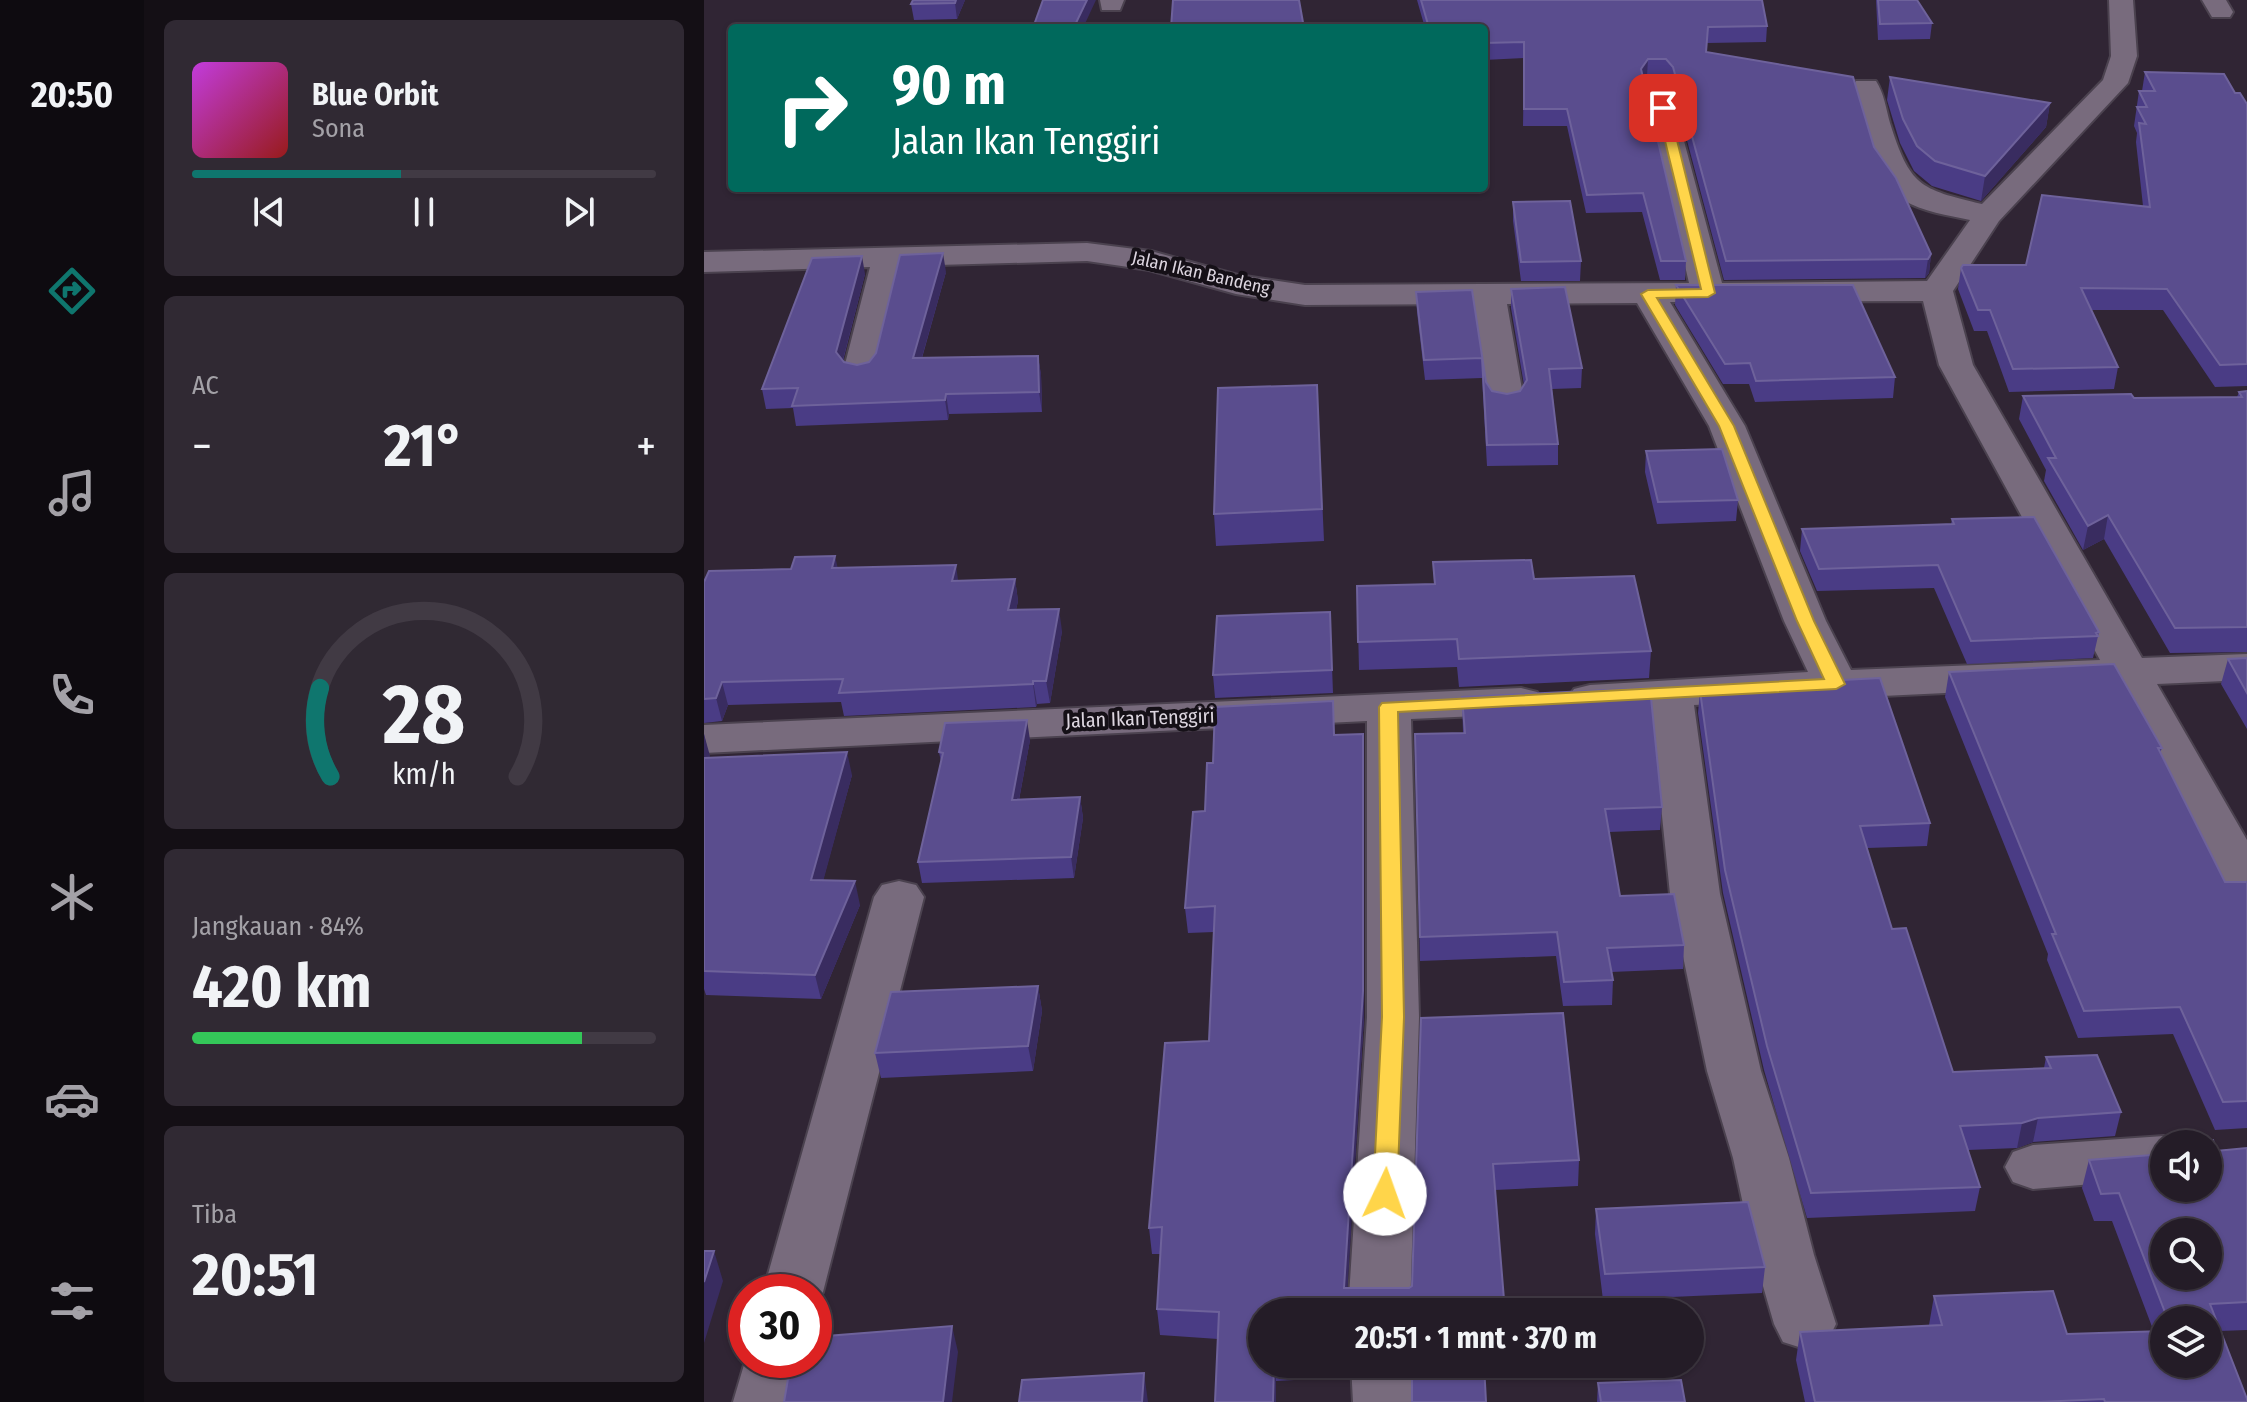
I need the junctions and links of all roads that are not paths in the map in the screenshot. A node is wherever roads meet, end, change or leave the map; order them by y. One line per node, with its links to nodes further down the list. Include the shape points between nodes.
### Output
1 (2121, 0): 4 (street, via 2124,56 2115,83)
2 (1656, 85): 8 (street)
3 (1866, 87): 4 (street, via 1896,176 1907,189)
4 (1988, 215): 7 (street)
5 (889, 256): 6 (street, Jalan Ikan Bandeng); 10 (street, Jalan Ikan Bandeng, via 1087,252 1305,295); 11 (street)
6 (704, 262)
7 (1937, 291): 8 (street, Jalan Ikan Bandeng); 14 (street, via 1956,365 1996,406)
8 (1708, 293): 9 (street, Jalan Ikan Bandeng)
9 (1648, 294): 10 (street, Jalan Ikan Bandeng); 15 (street, via 1727,426 1805,621)
10 (1489, 296): 12 (street)
11 (860, 372)
12 (1506, 401)
13 (2247, 667): 14 (street, Jalan Ikan Tenggiri)
14 (2127, 671): 15 (street, Jalan Ikan Tenggiri); 19 (street)
15 (1836, 684): 16 (street, Jalan Ikan Tenggiri)
16 (1671, 694): 17 (street, Jalan Ikan Tenggiri); 25 (street, via 1695,894 1734,1071)
17 (1389, 707): 18 (street, Jalan Ikan Tenggiri); 24 (street, via 1393,1017)
18 (704, 739)
19 (2247, 883)
20 (899, 897): 23 (street)
21 (2150, 1158): 22 (street)
22 (2033, 1167)
23 (798, 1274)
24 (1380, 1298)
25 (1805, 1324)
26 (771, 1378): 28 (street)
27 (1383, 1378): 29 (street)
28 (765, 1402)
29 (1385, 1402)

